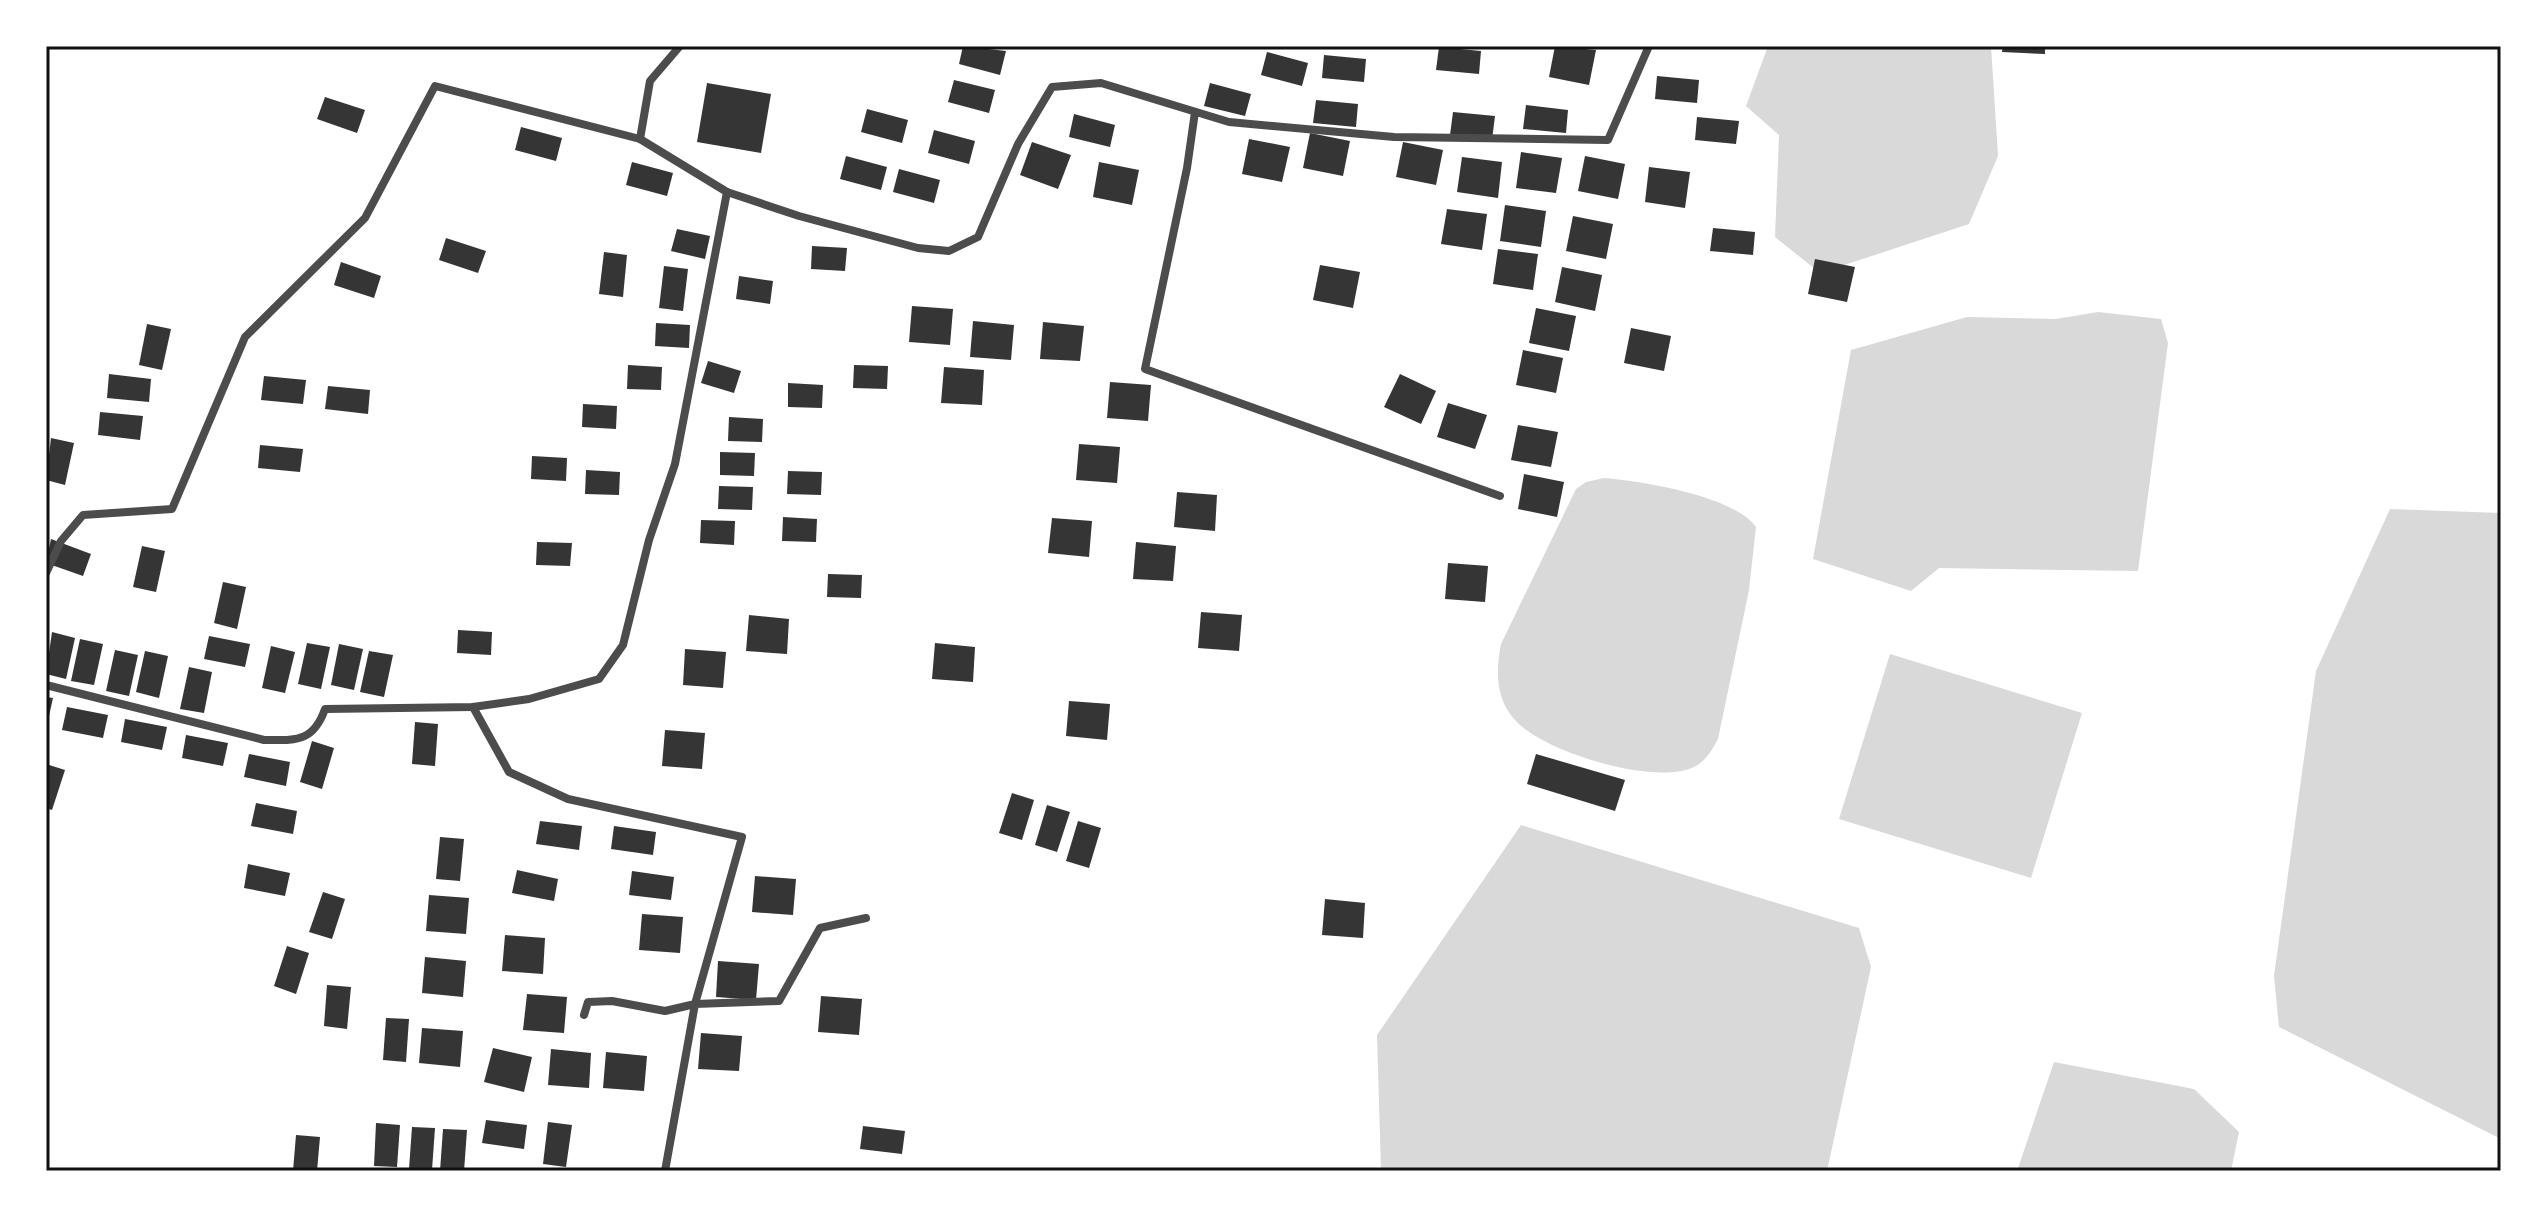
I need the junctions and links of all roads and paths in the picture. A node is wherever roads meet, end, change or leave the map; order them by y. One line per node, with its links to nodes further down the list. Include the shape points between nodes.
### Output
1 (680, 46): 4 (street, via 650,81)
2 (1649, 46): 3 (street, via 1608,140 1394,137 1229,122)
3 (1195, 112): 5 (street, via 1101,83 1052,87 1018,144 978,237 949,251 918,248); 6 (street, via 1145,369)
4 (640, 139): 5 (street); 7 (street, via 435,86 365,218 245,337 172,509 83,515 61,541)
5 (727, 192): 9 (street, via 683,429 623,645 599,679 529,699)
6 (1500, 496)
7 (46, 573)
8 (46, 685): 9 (street, via 264,740 301,740 320,725 325,709)
9 (473, 707): 11 (street, via 509,772 568,799 742,837)
10 (866, 918): 11 (street, via 820,928 779,1001)
11 (695, 1004): 12 (street, via 665,1011 588,1002); 13 (street)
12 (584, 1015)
13 (665, 1171)

